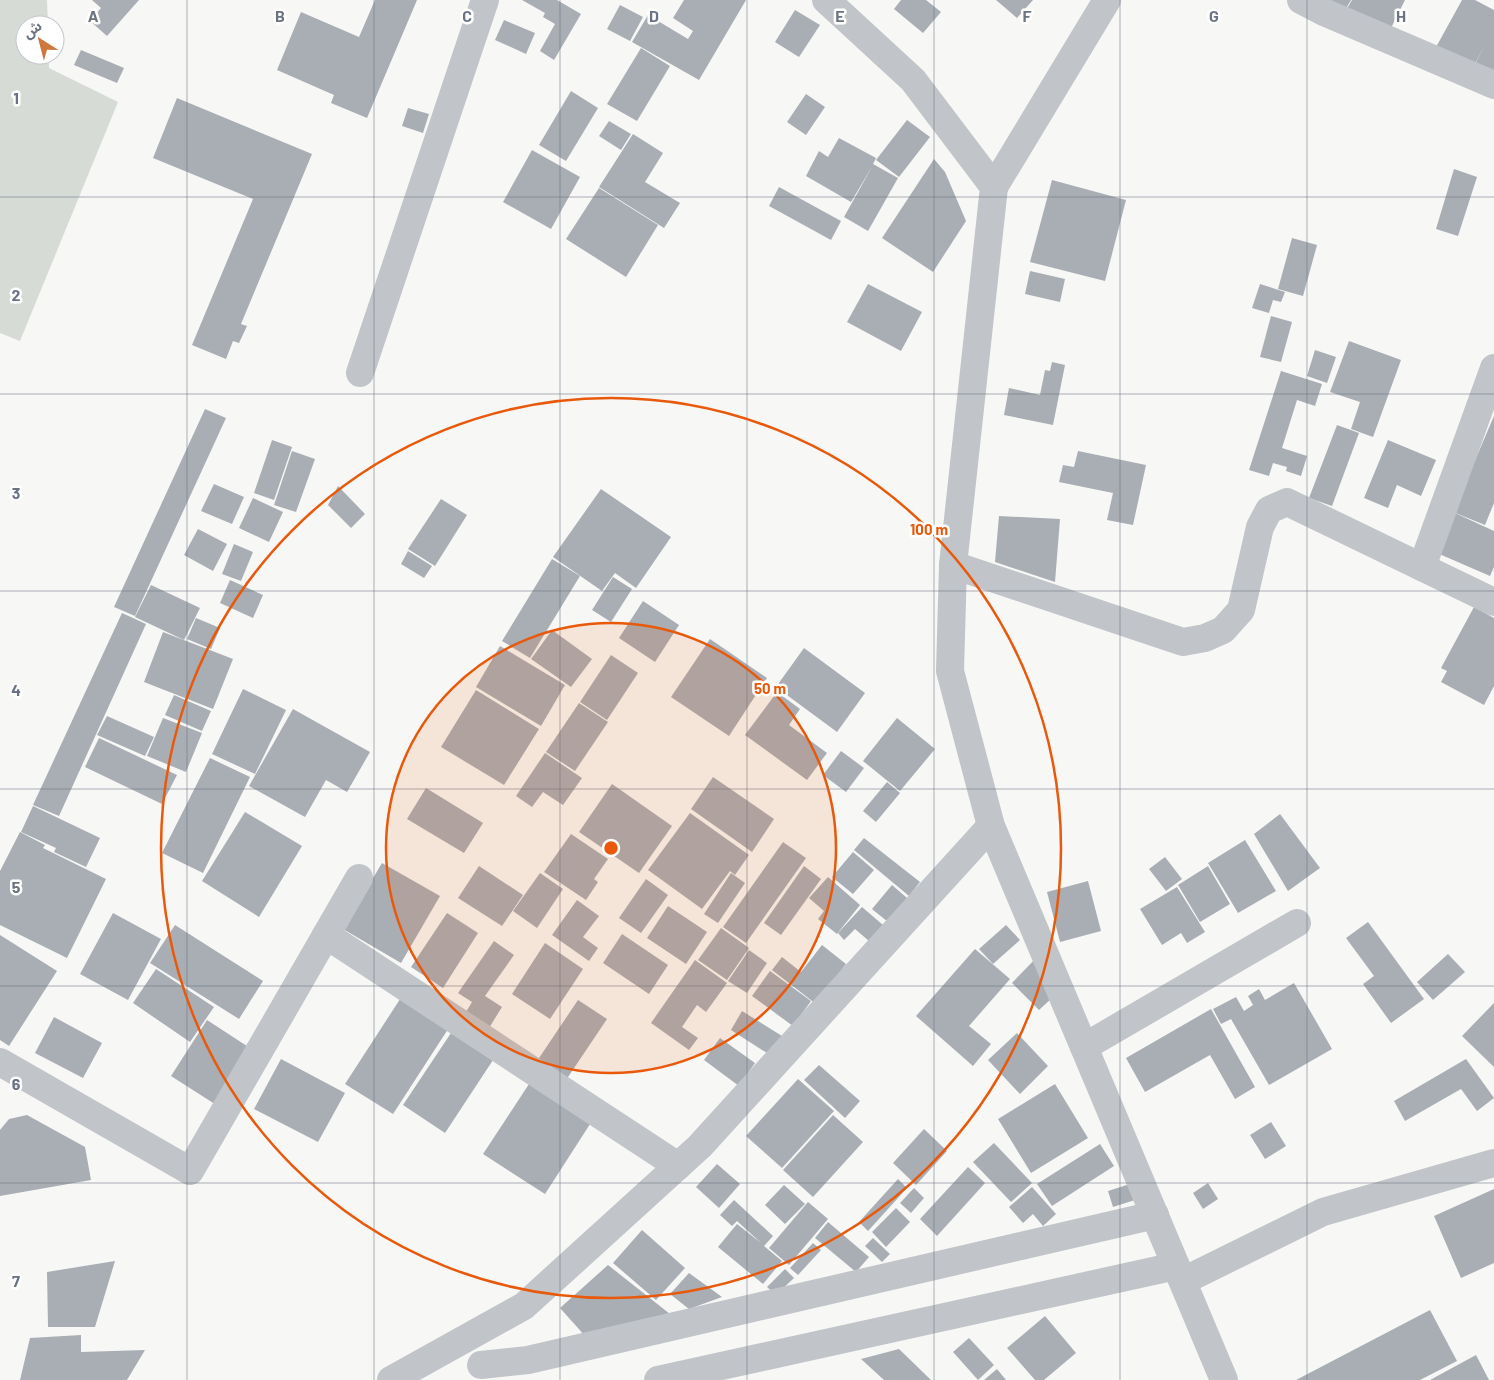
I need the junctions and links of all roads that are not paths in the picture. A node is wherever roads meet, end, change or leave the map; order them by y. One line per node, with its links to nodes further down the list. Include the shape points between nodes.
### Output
1 (485, 0): 8 (street)
2 (826, 0): 6 (street, via 913,80)
3 (1107, 0): 6 (street)
4 (1301, 0): 5 (street)
5 (1494, 85)
6 (994, 187): 9 (street)
7 (1494, 368): 10 (street)
8 (360, 373)
9 (953, 565): 10 (street, via 1183,642 1206,638 1223,630 1241,610 1260,527 1269,510 1287,502); 12 (street, via 950,671)
10 (1422, 567): 11 (street)
11 (1494, 602)
12 (991, 826): 16 (street); 19 (street, via 700,1146)
13 (359, 878): 15 (street)
14 (1297, 923): 16 (street)
15 (326, 935): 17 (street, via 190,1171); 19 (street)
16 (1084, 1047): 20 (street)
17 (0, 1062)
18 (1494, 1163): 21 (street, via 1324,1212)
19 (678, 1166): 22 (street)
20 (1154, 1215): 21 (street); 23 (street)
21 (1180, 1274): 25 (street); 26 (street)
22 (524, 1306): 23 (street); 24 (street)
23 (475, 1372)
24 (391, 1380)
25 (658, 1380)
26 (1224, 1380)

